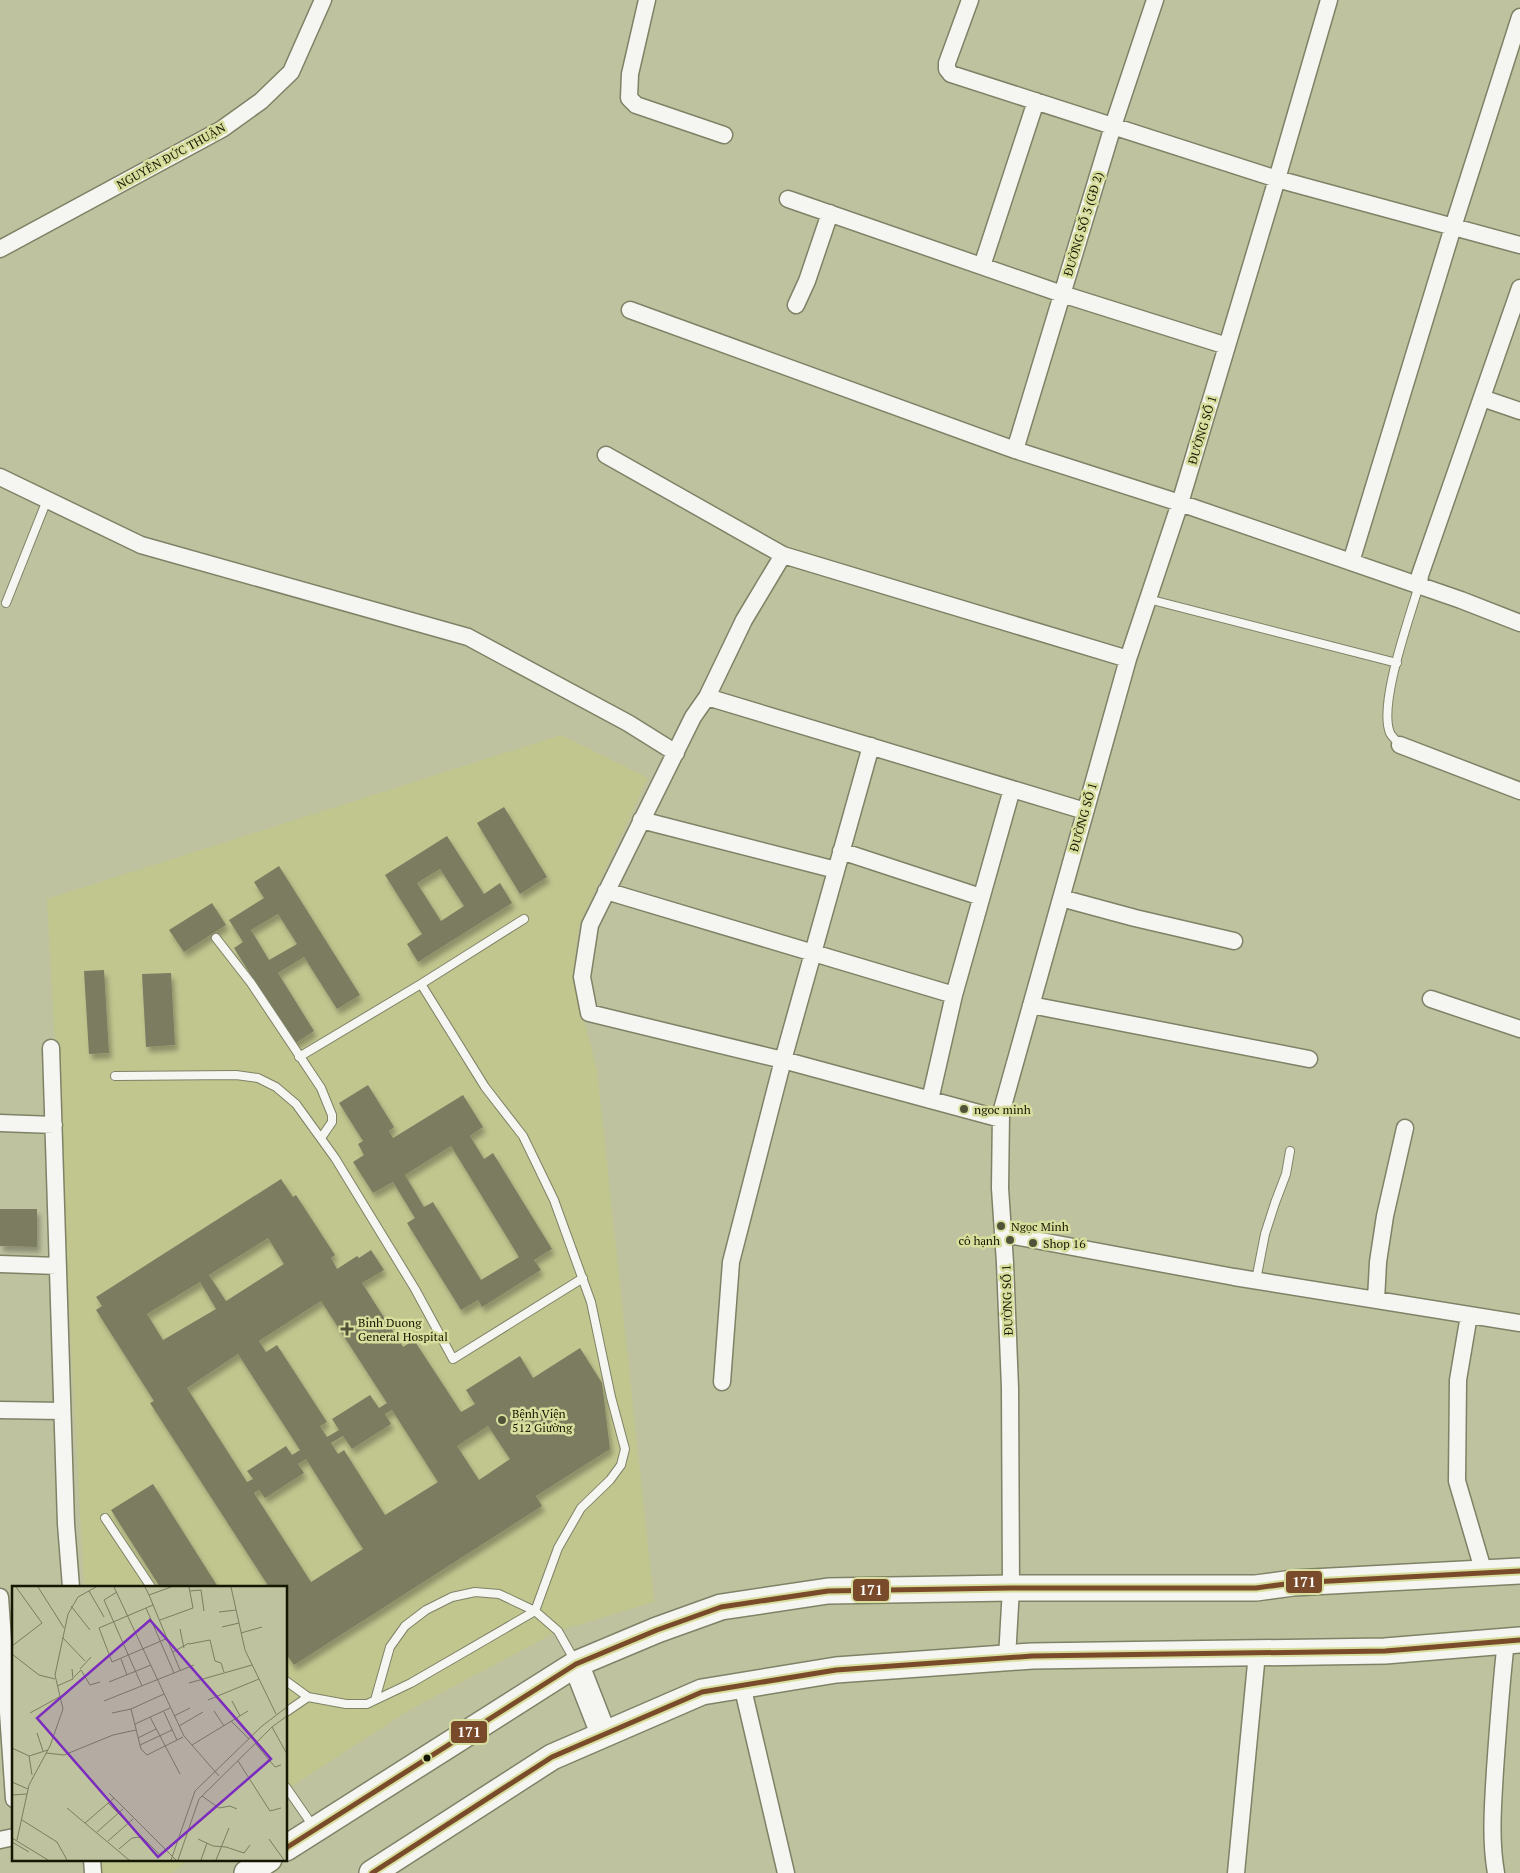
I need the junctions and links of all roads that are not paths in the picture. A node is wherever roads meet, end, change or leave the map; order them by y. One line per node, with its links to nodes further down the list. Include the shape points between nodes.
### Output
1 (322, 0): 15 (street, NGUYỄN ĐỨC THUẬN, via 291,72 261,101 222,129)
2 (647, 0): 9 (street, via 630,74 629,98 636,105)
3 (970, 0): 7 (street, via 947,69 951,74)
4 (1155, 0): 8 (street, ĐƯỜNG SỐ 3 (GĐ 2))
5 (1329, 0): 10 (street, ĐƯỜNG SỐ 1)
6 (1520, 18): 13 (street)
7 (1036, 101): 8 (street); 16 (street)
8 (1113, 126): 10 (street); 18 (street, ĐƯỜNG SỐ 3 (GĐ 2))
9 (724, 135)
10 (1277, 179): 13 (street); 21 (street, ĐƯỜNG SỐ 1)
11 (788, 198): 12 (street)
12 (830, 213): 16 (street); 19 (street, via 808,281)
13 (1453, 227): 14 (street); 30 (street)
14 (1520, 245)
15 (0, 249)
16 (982, 266): 18 (street)
17 (1520, 288): 22 (street)
18 (1062, 294): 21 (street); 24 (street, ĐƯỜNG SỐ 3 (GĐ 2))
19 (796, 305)
20 (630, 310): 24 (street)
21 (1226, 346): 28 (street, ĐƯỜNG SỐ 1)
22 (1482, 398): 23 (street); 31 (street)
23 (1520, 411)
24 (1015, 450): 28 (street)
25 (606, 455): 29 (street)
26 (0, 477): 27 (street)
27 (47, 500): 33 (lane); 40 (street, via 141,545 468,637 628,723)
28 (1180, 503): 30 (street); 32 (street, ĐƯỜNG SỐ 1)
29 (783, 555): 35 (street); 37 (street, via 744,620)
30 (1351, 562): 31 (street)
31 (1419, 585): 34 (street); 36 (lane)
32 (1148, 599): 35 (street, ĐƯỜNG SỐ 1); 36 (lane)
33 (6, 602)
34 (1520, 623)
35 (1128, 658): 43 (street, ĐƯỜNG SỐ 1)
36 (1397, 662): 38 (lane, via 1388,695 1388,720 1390,734)
37 (707, 697): 39 (street); 40 (street, via 693,717)
38 (1400, 745): 42 (street)
39 (872, 746): 41 (street); 45 (street)
40 (676, 753): 44 (street)
41 (1012, 788): 43 (street); 48 (street)
42 (1520, 791)
43 (1085, 811): 49 (street, ĐƯỜNG SỐ 1)
44 (641, 820): 46 (street); 47 (street)
45 (842, 851): 46 (street); 48 (street)
46 (836, 870): 53 (street)
47 (606, 891): 53 (street); 62 (street, via 590,925 582,977 589,1013)
48 (982, 897): 55 (street)
49 (1060, 898): 52 (street); 57 (street, ĐƯỜNG SỐ 1)
50 (524, 919): 54 (lane)
51 (216, 938): 60 (lane, via 251,983)
52 (1234, 941)
53 (813, 954): 55 (street); 62 (street)
54 (421, 984): 60 (lane); 74 (lane, via 485,1087 523,1136 554,1200)
55 (954, 995): 64 (street)
56 (1431, 999): 58 (street)
57 (1031, 1005): 61 (street); 65 (street, ĐƯỜNG SỐ 1)
58 (1520, 1029)
59 (51, 1048): 67 (street)
60 (299, 1056): 69 (lane, via 321,1088 332,1115 332,1122)
61 (1309, 1059)
62 (783, 1060): 64 (street); 79 (street, via 731,1262)
63 (115, 1076): 69 (lane, via 236,1075 258,1078 276,1087 296,1104)
64 (930, 1100): 65 (street)
65 (1001, 1119): 71 (street, ĐƯỜNG SỐ 1)
66 (0, 1123): 67 (street)
67 (54, 1125): 73 (street)
68 (1405, 1128): 76 (street, via 1378,1262)
69 (321, 1138): 74 (lane, via 415,1289 453,1359)
70 (1290, 1151): 75 (lane, via 1286,1174 1265,1234)
71 (1003, 1234): 75 (street); 87 (street, ĐƯỜNG SỐ 1, via 1010,1388)
72 (0, 1264): 73 (street)
73 (58, 1266): 81 (street)
74 (583, 1278): 89 (lane, via 625,1449 622,1464 581,1508 558,1548)
75 (1256, 1280): 76 (street)
76 (1376, 1300): 77 (street)
77 (1469, 1315): 78 (street); 84 (street, via 1458,1380 1456,1481)
78 (1520, 1323)
79 (722, 1382)
80 (0, 1410): 81 (street)
81 (62, 1411): 85 (street)
82 (105, 1518): 86 (lane)
83 (1520, 1571): 84 (main road)
84 (1484, 1573): 87 (main road, via 1293,1583 1256,1588)
85 (71, 1586)
86 (150, 1586)
87 (1011, 1588): 92 (street, ĐƯỜNG SỐ 1); 93 (main road, via 828,1591 721,1607)
88 (0, 1597): 100 (street)
89 (535, 1611): 93 (lane, via 558,1631); 97 (lane, via 411,1683); 97 (lane, via 499,1594 475,1592 452,1597 426,1610 405,1626 390,1647)
90 (1513, 1640): 91 (main road, via 1385,1651); 111 (street, via 1499,1707 1492,1820)
91 (1257, 1652): 92 (main road); 110 (street)
92 (1006, 1658): 95 (main road, via 836,1670)
93 (576, 1664): 99 (main road); 102 (main road)
94 (288, 1682): 96 (lane)
95 (742, 1685): 99 (main road, via 702,1692); 109 (street)
96 (308, 1696): 97 (lane, via 346,1704 367,1704); 98 (lane)
97 (374, 1700)
98 (288, 1711)
99 (603, 1733): 108 (main road, via 552,1757)
100 (12, 1770)
101 (288, 1791): 102 (lane)
102 (315, 1830): 103 (main road)
103 (288, 1847)
104 (92, 1860): 106 (street)
105 (267, 1860): 107 (main road)
106 (93, 1873)
107 (247, 1873)
108 (372, 1873)
109 (786, 1873)
110 (1236, 1873)
111 (1496, 1873)

